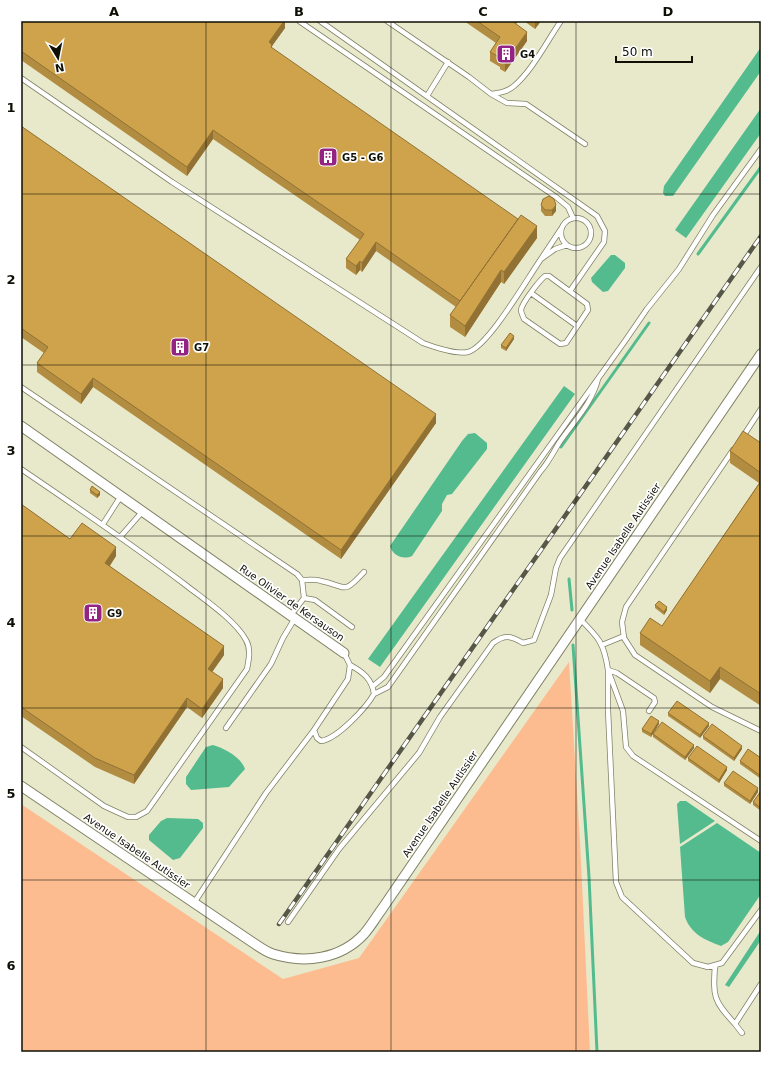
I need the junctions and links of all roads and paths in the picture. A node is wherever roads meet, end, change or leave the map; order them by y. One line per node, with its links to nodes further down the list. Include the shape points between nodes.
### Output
1 (299, 21): 11 (lane, via 556,197 568,207)
2 (320, 21): 8 (lane)
3 (387, 21): 5 (lane)
4 (561, 21): 7 (lane, via 514,87)
5 (448, 62): 7 (lane); 8 (lane)
6 (21, 78): 14 (lane, via 172,182 423,344 466,353 476,348 494,329)
7 (491, 94): 9 (lane, via 507,103 526,104)
8 (427, 96): 16 (lane, via 602,222 605,231 604,242)
9 (585, 144)
10 (761, 149): 20 (lane, via 678,269)
11 (573, 218): 12 (lane, via 565,222); 13 (lane, via 582,218 589,223 592,232 590,240 584,246 575,248)
12 (561, 229): 13 (lane, via 562,238); 14 (lane)
13 (567, 245): 14 (lane, via 555,249)
14 (541, 259)
15 (761, 267): 53 (lane, via 560,558 551,595 534,640 523,643 506,636 500,637 494,643 440,717 419,753 339,849)
16 (570, 292): 17 (lane, via 549,276 545,276); 18 (lane, via 587,304 588,310)
17 (531, 293): 18 (lane); 18 (lane, via 521,308 524,319 560,344 566,343)
18 (577, 326)
19 (761, 354): 35 (street, Avenue Isabelle Autissier)
20 (599, 375): 42 (lane, via 384,677); 43 (lane, via 596,390 559,443 551,459 388,687)
21 (21, 387): 32 (lane, via 297,574)
22 (761, 409): 24 (lane)
23 (21, 426): 27 (street, Rue Olivier de Kersauson)
24 (739, 442)
25 (734, 448): 37 (lane, via 626,607 622,622)
26 (21, 468): 29 (lane)
27 (121, 496): 28 (street, Rue Olivier de Kersauson); 29 (lane)
28 (143, 511): 30 (lane); 34 (street, Rue Olivier de Kersauson)
29 (103, 524): 30 (lane)
30 (121, 536): 48 (lane, via 233,624 245,639 249,649 247,669 148,811 136,816 128,817 104,806)
31 (364, 572): 32 (lane, via 353,584 340,588 321,581)
32 (302, 580): 33 (lane)
33 (304, 598): 34 (lane); 36 (lane, via 315,600)
34 (293, 616): 39 (street, Rue Olivier de Kersauson); 45 (lane, via 271,664)
35 (580, 619): 38 (lane, via 600,639); 51 (street, Avenue Isabelle Autissier, via 364,934 350,946 338,953 319,958 300,959 272,954)
36 (352, 627)
37 (624, 636): 38 (lane); 47 (lane, via 635,655 712,707)
38 (602, 645): 41 (lane)
39 (344, 653): 40 (lane, Rue Olivier de Kersauson)
40 (350, 665): 42 (lane, via 360,670); 46 (lane, via 348,679)
41 (608, 670): 44 (lane, via 617,673 654,698 655,702); 50 (lane, via 623,711 626,747 633,756); 54 (lane, via 616,882 622,897 693,963 708,967)
42 (373, 686): 43 (lane)
43 (374, 694): 46 (lane, via 334,737 321,741 316,738)
44 (649, 711)
45 (226, 728)
46 (314, 730): 51 (lane, via 266,793)
47 (761, 731)
48 (21, 747)
49 (21, 786): 51 (street, Avenue Isabelle Autissier)
50 (761, 842)
51 (194, 903)
52 (761, 910): 54 (lane, via 734,949 722,963)
53 (288, 922)
54 (715, 965): 56 (lane, via 716,1001)
55 (761, 984): 56 (lane)
56 (735, 1024): 57 (lane)
57 (742, 1033)

